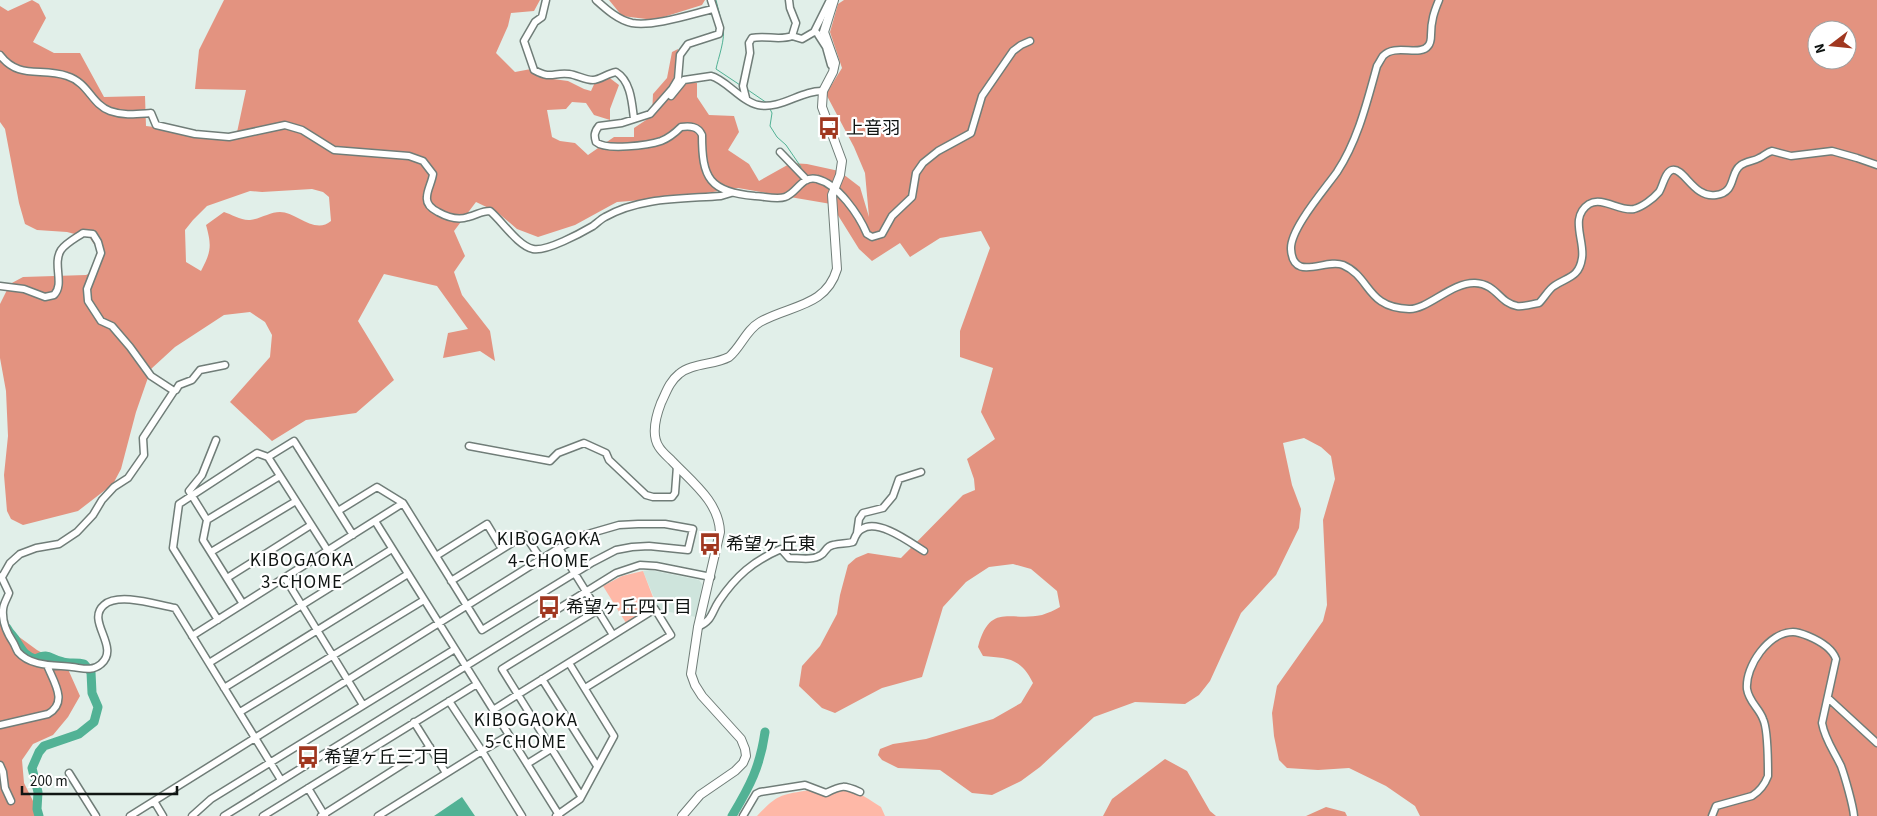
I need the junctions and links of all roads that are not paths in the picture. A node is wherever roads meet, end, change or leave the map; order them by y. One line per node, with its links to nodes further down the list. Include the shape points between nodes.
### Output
1 (546, 0): 17 (street, via 542,17 535,22 524,42 534,70 544,76 567,74 594,80 616,72 628,86)
2 (596, 0): 8 (street, via 611,14 632,23 661,22)
3 (711, 0): 8 (street)
4 (790, 0): 10 (street, via 796,23)
5 (830, 0): 9 (street)
6 (834, 0): 13 (main road, via 824,32 834,56)
7 (1439, 0): 19 (street, via 1432,18 1428,47 1421,51 1394,50 1380,60 1352,145 1300,223 1290,247 1293,259 1300,267 1332,263 1349,268 1373,295 1387,305 1418,308 1450,290 1474,283 1488,286 1501,299 1515,306 1539,303 1553,286 1568,280 1579,267 1582,251 1578,225 1589,204 1596,202 1626,209 1640,207 1658,192 1672,170 1683,174 1701,192 1715,196 1731,187 1741,165 1772,150 1791,156 1832,151)
8 (713, 9): 16 (street, via 720,32 694,41 683,49 678,79)
9 (814, 32): 10 (street, via 802,39); 13 (street, via 826,48)
10 (792, 36): 15 (street, via 752,38 744,86)
11 (1030, 41): 21 (street, via 1013,51 982,96 971,133 923,163 916,173 912,197 892,216 882,234 872,237 868,234 848,200)
12 (0, 55): 22 (street, via 13,68 55,73 76,80 107,110 125,115 152,113 156,125 228,137 285,125 302,130 334,150 409,156 423,161 433,174 426,197 433,210 448,218 490,211 526,247 535,250 551,246 634,205)
13 (834, 68): 14 (main road)
14 (823, 91): 15 (street, via 769,106 756,105); 21 (main road, via 822,107 842,161)
15 (746, 98): 16 (street, via 711,76 684,80 676,92)
16 (660, 103): 17 (street, via 650,114)
17 (634, 119): 22 (street, via 599,126 595,130 596,142 604,147 637,145 661,141 681,127 696,128 702,135 702,159 710,180)
18 (780, 152): 20 (street)
19 (1877, 166)
20 (807, 180): 21 (street, via 817,179); 22 (street, via 785,197)
21 (833, 189): 29 (main road, via 837,269 828,289 818,298 760,322 729,356 687,369 668,387 654,428 658,446)
22 (731, 193)
23 (0, 286): 25 (street, via 24,288 45,297 54,295 59,286 58,258 62,248 83,233 93,234 101,253 87,289 88,301 98,317 112,326 151,376)
24 (226, 365): 25 (street, via 200,370)
25 (174, 392): 51 (street, via 143,438 144,455 128,478 102,500 94,515 59,544 20,554)
26 (216, 440): 32 (street, via 202,475 189,491)
27 (469, 446): 29 (street, via 550,461 558,453 584,443 606,452 609,460 646,495 653,497 672,497)
28 (268, 458): 31 (street); 32 (street, via 257,453); 35 (street, via 294,441)
29 (677, 466): 52 (main road, via 716,510 720,520)
30 (921, 472): 40 (street, via 899,479 893,496 883,508 863,513)
31 (280, 476): 33 (street); 36 (street)
32 (192, 496): 36 (street); 62 (street, via 179,504 173,548)
33 (296, 501): 38 (street); 46 (street)
34 (403, 503): 35 (street, via 377,487); 37 (street); 47 (street)
35 (338, 511): 39 (street)
36 (207, 520): 46 (street, via 203,540)
37 (375, 521): 39 (street); 42 (street)
38 (311, 525): 44 (street); 53 (street)
39 (353, 535): 44 (street)
40 (856, 535): 45 (street, via 868,526 886,528); 64 (street, via 853,542 833,545 822,555 812,558 789,558 781,550 763,557 736,579 718,602 708,623)
41 (559, 548): 48 (street); 49 (street); 49 (street, via 581,536 619,525 665,524 692,529 688,550 632,546 602,556)
42 (392, 549): 50 (street); 59 (street)
43 (502, 549): 47 (street, via 487,524); 48 (street, via 525,535); 55 (street)
44 (328, 551): 54 (street)
45 (924, 551)
46 (211, 552): 53 (street)
47 (436, 556): 55 (street)
48 (541, 560): 60 (street)
49 (575, 573): 56 (street); 60 (street, via 482,630)
50 (408, 574): 57 (street); 65 (street)
51 (1, 576): 72 (street, via 9,593 2,610 6,630 24,658)
52 (710, 577): 56 (street, via 640,566 616,573); 64 (main road)
53 (226, 578): 58 (street)
54 (285, 578): 58 (street); 59 (street)
55 (452, 581): 60 (street)
56 (586, 591): 61 (street); 73 (street)
57 (424, 600): 63 (street); 69 (street)
58 (243, 604): 62 (street)
59 (301, 605): 65 (street); 71 (street)
60 (467, 606): 63 (street)
61 (598, 610): 66 (street); 79 (street, via 502,668)
62 (218, 620): 67 (street)
63 (439, 623): 68 (street); 75 (street)
64 (698, 627): 115 (main road, via 691,674 702,696 741,739 746,756 735,771 700,795)
65 (317, 630): 69 (street); 77 (street)
66 (614, 635): 70 (street); 78 (street, via 655,609 671,635)
67 (192, 636): 71 (street); 72 (street, via 175,608 126,599 113,601 104,605 99,615 108,650 100,665 90,669)
68 (455, 649): 73 (street); 82 (street)
69 (332, 656): 75 (street); 84 (street)
70 (569, 662): 74 (street); 78 (street)
71 (209, 663): 77 (street)
72 (47, 665): 86 (street, via 59,693 54,710)
73 (465, 666): 76 (street); 99 (street)
74 (542, 679): 79 (street); 96 (street)
75 (348, 680): 82 (street); 88 (street)
76 (476, 684): 81 (street); 83 (street)
77 (224, 688): 84 (street)
78 (585, 688): 96 (street, via 614,736)
79 (518, 694): 83 (street); 91 (street)
80 (1828, 698): 89 (street); 117 (street, via 1836,659 1827,647 1794,632 1782,634 1760,653 1751,669 1747,688 1766,728 1768,776 1757,793 1716,806); 118 (street, via 1822,723 1824,734 1841,767)
81 (449, 701): 85 (street); 92 (street)
82 (363, 705): 93 (street)
83 (493, 710): 87 (street)
84 (240, 712): 88 (street)
85 (414, 722): 90 (street); 100 (street)
86 (0, 725)
87 (508, 735): 92 (street); 94 (street)
88 (255, 738): 93 (street); 104 (street)
89 (1877, 744)
90 (430, 747): 98 (street); 105 (street)
91 (552, 749): 94 (street); 102 (street)
92 (482, 751): 98 (street); 113 (street)
93 (270, 762): 99 (street); 109 (street, via 211,799)
94 (527, 764): 114 (street)
95 (0, 766): 103 (street)
96 (597, 766): 102 (street)
97 (69, 773): 106 (street)
98 (446, 773): 112 (street)
99 (281, 780): 110 (street)
100 (308, 788): 105 (street); 111 (street)
101 (860, 792): 116 (street, via 840,786 826,793 805,785 770,789 756,794)
102 (581, 796): 114 (street)
103 (12, 801)
104 (154, 801): 107 (street); 108 (street)
105 (323, 815)
106 (96, 816)
107 (130, 816)
108 (163, 816)
109 (192, 816)
110 (224, 816)
111 (263, 816)
112 (378, 816)
113 (522, 816)
114 (558, 816)
115 (682, 816)
116 (743, 816)
117 (1712, 816)
118 (1854, 816)

